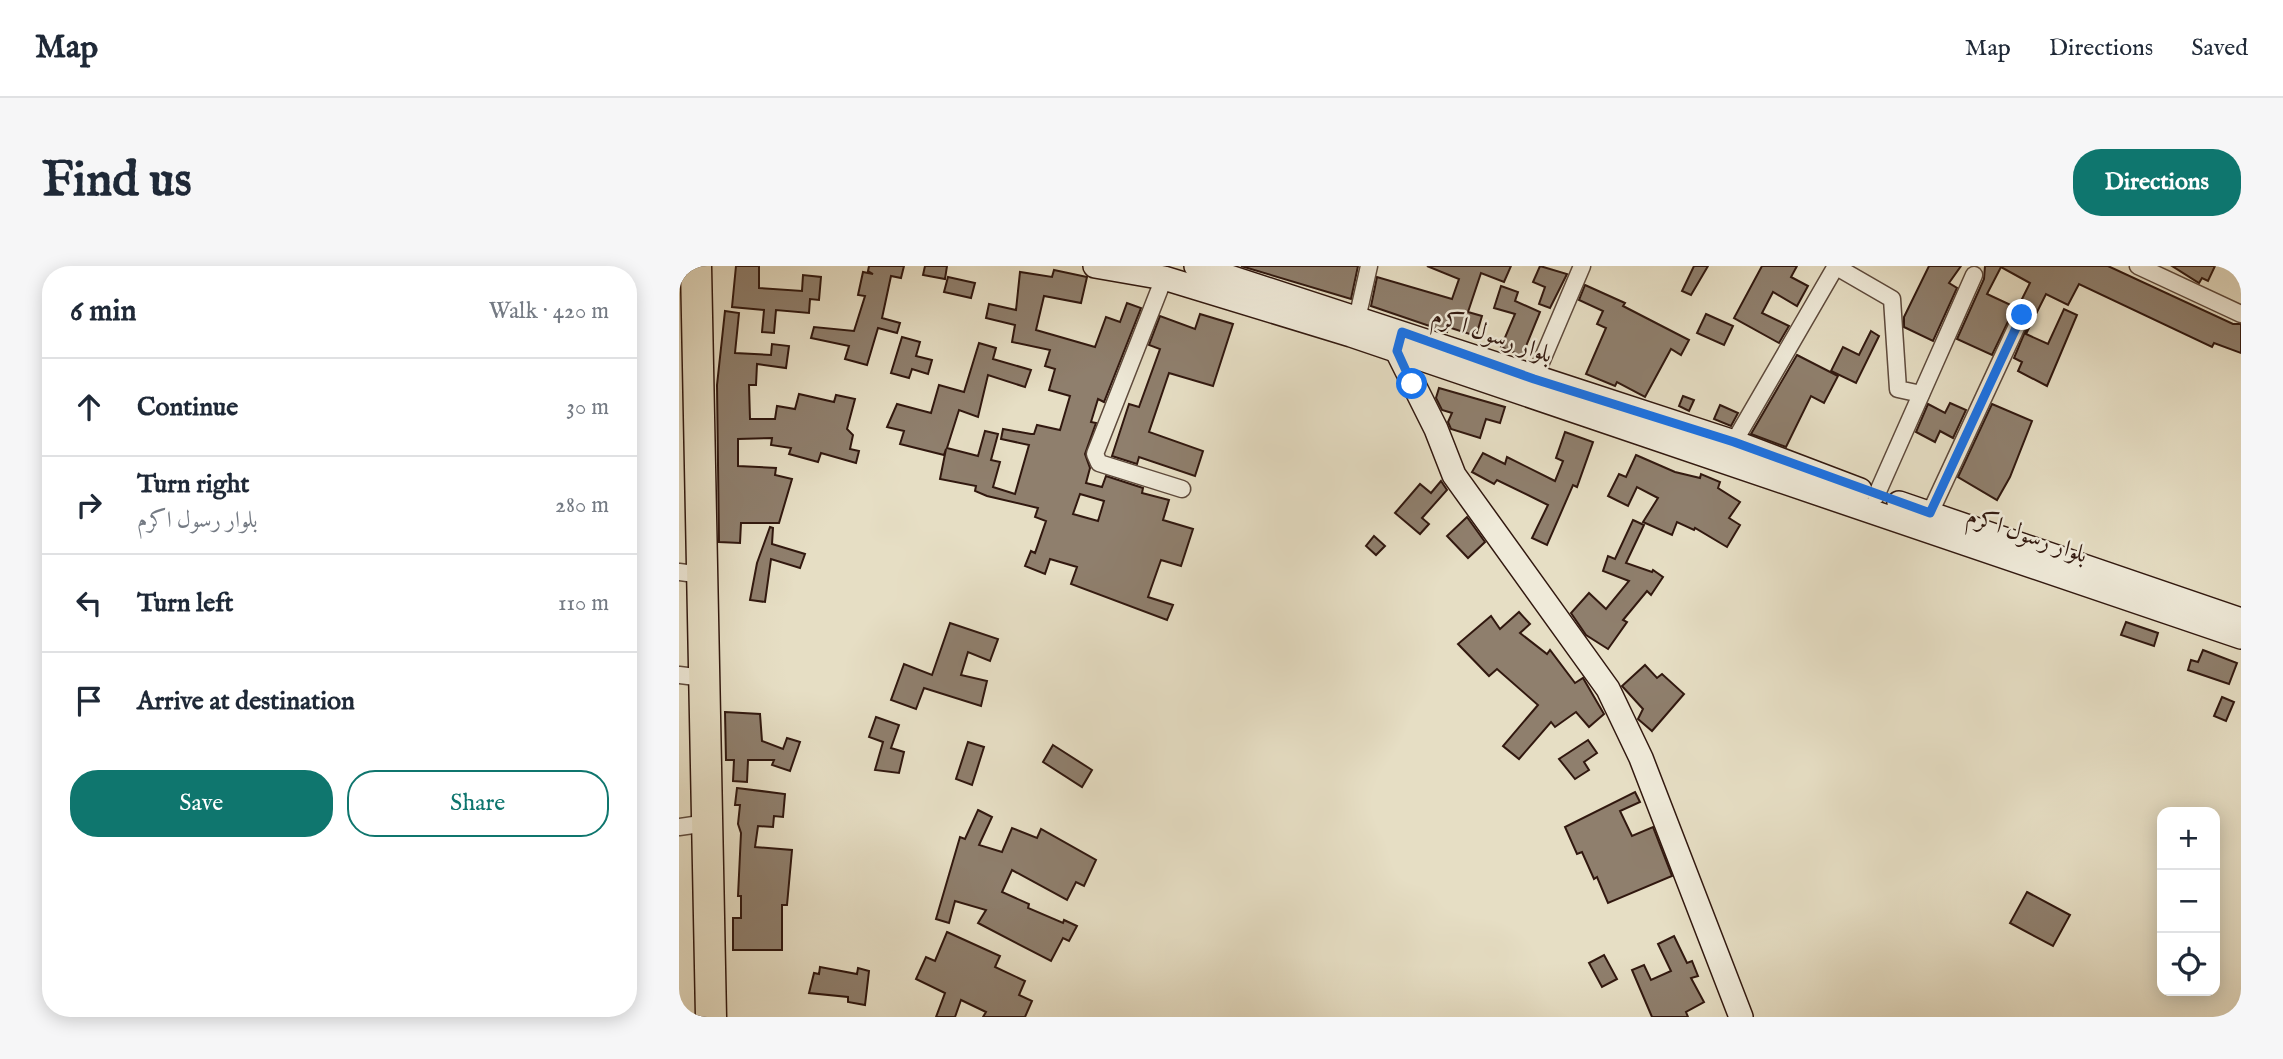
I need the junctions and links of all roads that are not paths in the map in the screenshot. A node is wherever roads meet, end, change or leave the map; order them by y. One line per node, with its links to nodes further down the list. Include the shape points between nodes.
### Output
1 (696, 266): 14 (highway)
2 (1095, 266): 9 (main road, بلوار رسول اکرم)
3 (1196, 266): 12 (main road, بلوار رسول اکرم)
4 (1369, 266): 12 (street)
5 (1582, 266): 15 (street)
6 (1836, 266): 16 (street, via 1892,299 1898,389); 17 (street)
7 (2138, 266): 10 (street)
8 (1974, 275): 16 (street)
9 (1164, 278): 13 (main road, بلوار رسول اکرم); 18 (street, via 1095,454 1099,463)
10 (2241, 314)
11 (2022, 315): 20 (street)
12 (1357, 319): 13 (main road, بلوار رسول اکرم)
13 (1399, 342): 15 (main road, بلوار رسول اکرم); 23 (main road, بلوار رسول اکرم); 27 (main road, via 1454,475 1608,689 1641,758)
14 (688, 352): 21 (highway)
15 (1534, 379): 17 (main road, بلوار رسول اکرم)
16 (1921, 394): 19 (street)
17 (1734, 442): 19 (main road, بلوار رسول اکرم)
18 (1182, 489)
19 (1876, 496): 20 (main road, بلوار رسول اکرم)
20 (1930, 513): 22 (main road, بلوار رسول اکرم)
21 (691, 574): 24 (highway)
22 (2241, 620)
23 (2241, 637)
24 (691, 677): 25 (highway)
25 (693, 825): 26 (highway)
26 (711, 1017)
27 (1741, 1017)

